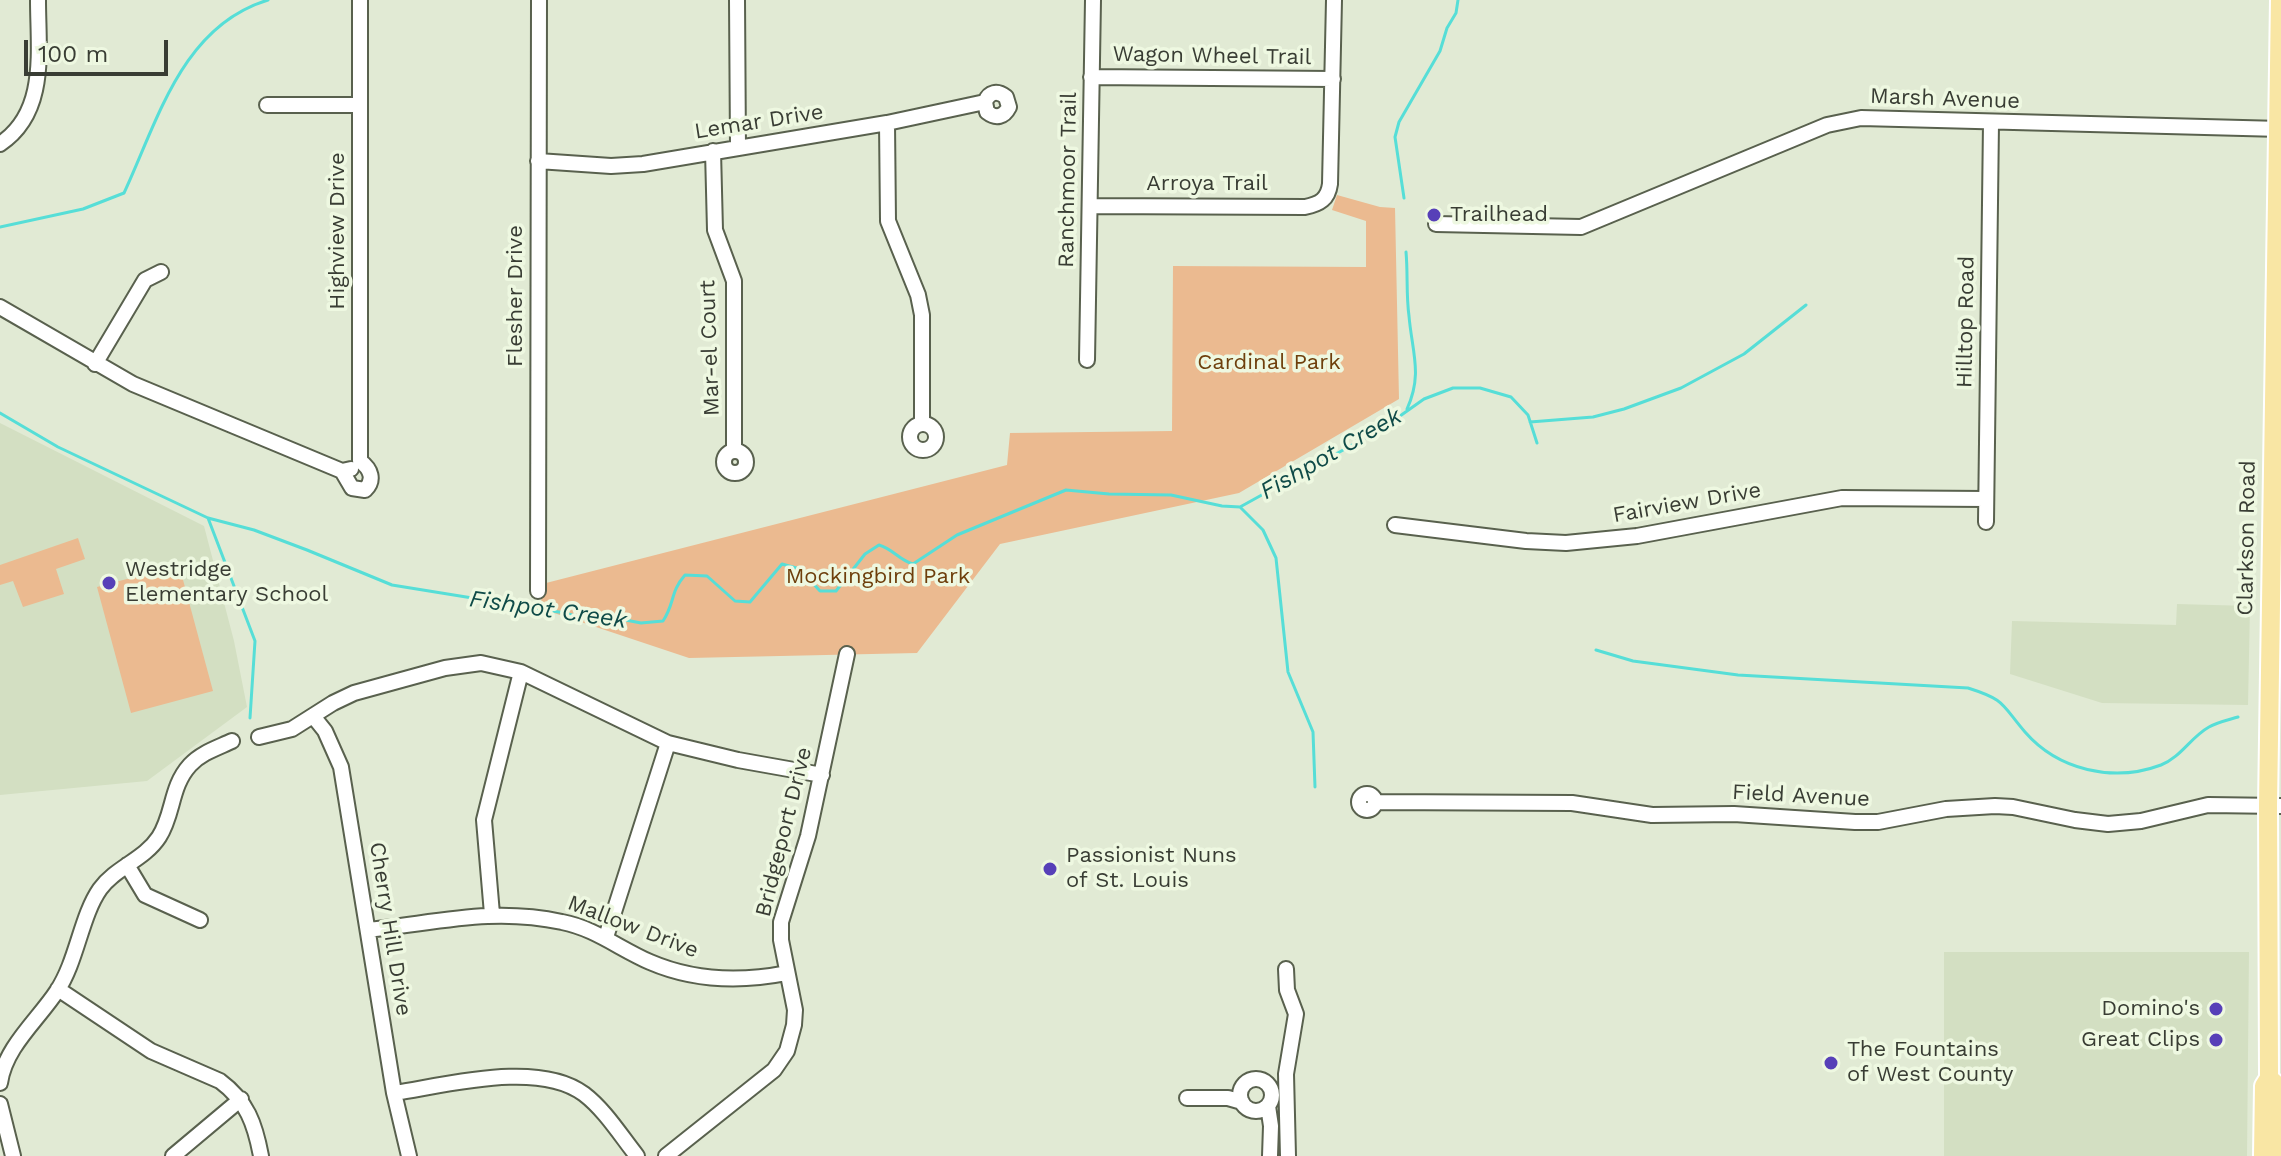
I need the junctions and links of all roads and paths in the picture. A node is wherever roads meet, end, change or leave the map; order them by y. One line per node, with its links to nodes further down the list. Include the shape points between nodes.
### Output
1 (38, 0): 16 (street, via 34,99 19,127)
2 (360, 0): 12 (street, Highview Drive)
3 (539, 0): 19 (street, Flesher Drive)
4 (737, 0): 17 (street)
5 (1093, 0): 8 (street, Ranchmoor Trail)
6 (1334, 0): 9 (street)
7 (2280, 0): 15 (main road, Clarkson Road)
8 (1091, 77): 9 (street, Wagon Wheel Trail); 20 (street, Ranchmoor Trail)
9 (1333, 79): 20 (street, Arroya Trail, via 1330,184 1322,202 1305,207)
10 (985, 102): 13 (street, Lemar Drive)
11 (267, 105): 12 (street)
12 (360, 105): 29 (street, Highview Drive)
13 (887, 123): 17 (street, Lemar Drive); 27 (street, via 888,221 922,315)
14 (1991, 123): 15 (street, Marsh Avenue); 21 (street, Marsh Avenue, via 1861,118 1827,125 1581,227); 31 (street, Hilltop Road)
15 (2279, 129): 23 (main road, Clarkson Road)
16 (0, 144)
17 (738, 148): 18 (street, Lemar Drive)
18 (713, 151): 19 (street, Lemar Drive, via 611,166); 28 (street, Mar-el Court, via 715,230 734,281)
19 (538, 161): 34 (street, Flesher Drive)
20 (1090, 206): 25 (street, Ranchmoor Trail)
21 (1436, 224)
22 (161, 272): 26 (street, via 145,280)
23 (2278, 301): 35 (main road, Clarkson Road)
24 (0, 307): 26 (street, Highview Drive)
25 (1087, 360)
26 (95, 364): 30 (street, Highview Drive)
27 (922, 424)
28 (734, 451)
29 (360, 461): 30 (street); 30 (street, Highview Drive, via 371,475 365,490 352,488)
30 (342, 471)
31 (1986, 499): 32 (street, Hilltop Road); 33 (street, Fairview Drive, via 1842,498 1637,536 1566,543)
32 (1986, 522)
33 (1395, 525)
34 (538, 591)
35 (2276, 610): 44 (main road, Clarkson Road)
36 (847, 654): 42 (street, Bridgeport Drive)
37 (521, 672): 38 (street, via 463,664 354,693); 41 (street); 46 (street, via 484,820)
38 (313, 716): 39 (street, via 292,729); 48 (street, Cherry Hill Drive, via 341,767)
39 (259, 737)
40 (232, 741): 45 (street, via 191,764 173,794 161,834)
41 (668, 743): 42 (street); 49 (street)
42 (822, 775): 51 (street, Bridgeport Drive, via 781,922)
43 (1375, 802): 44 (street, Field Avenue, via 1572,803 1652,815 1855,822 1995,806 2108,824 2208,805)
44 (2274, 806): 60 (main road, Clarkson Road, via 2269,1078 2264,1086)
45 (127, 865): 47 (street, via 145,895); 52 (street, via 98,891)
46 (492, 914): 48 (street, Mallow Drive); 49 (street, Mallow Drive, via 564,922)
47 (200, 920)
48 (368, 930): 54 (street, Cherry Hill Drive)
49 (606, 937): 51 (street, Mallow Drive, via 651,962 685,973 738,980)
50 (1286, 969): 68 (street, via 1296,1014 1286,1074)
51 (787, 973): 66 (street, Bridgeport Drive, via 794,1025 779,1064)
52 (58, 989): 53 (street, via 17,1044); 56 (street, via 138,1044 220,1081)
53 (0, 1083)
54 (394, 1093): 64 (street, Cherry Hill Drive); 65 (street, via 517,1076 558,1082 591,1100)
55 (1187, 1098): 57 (street)
56 (241, 1099): 62 (street); 63 (street, via 253,1120)
57 (1242, 1102): 59 (street, via 1253,1111); 59 (street, via 1243,1087 1260,1079 1272,1093)
58 (0, 1104): 61 (street)
59 (1268, 1106): 67 (street)
60 (2271, 1155)
61 (13, 1156)
62 (173, 1156)
63 (261, 1156)
64 (409, 1156)
65 (637, 1156)
66 (666, 1156)
67 (1270, 1156)
68 (1288, 1156)

